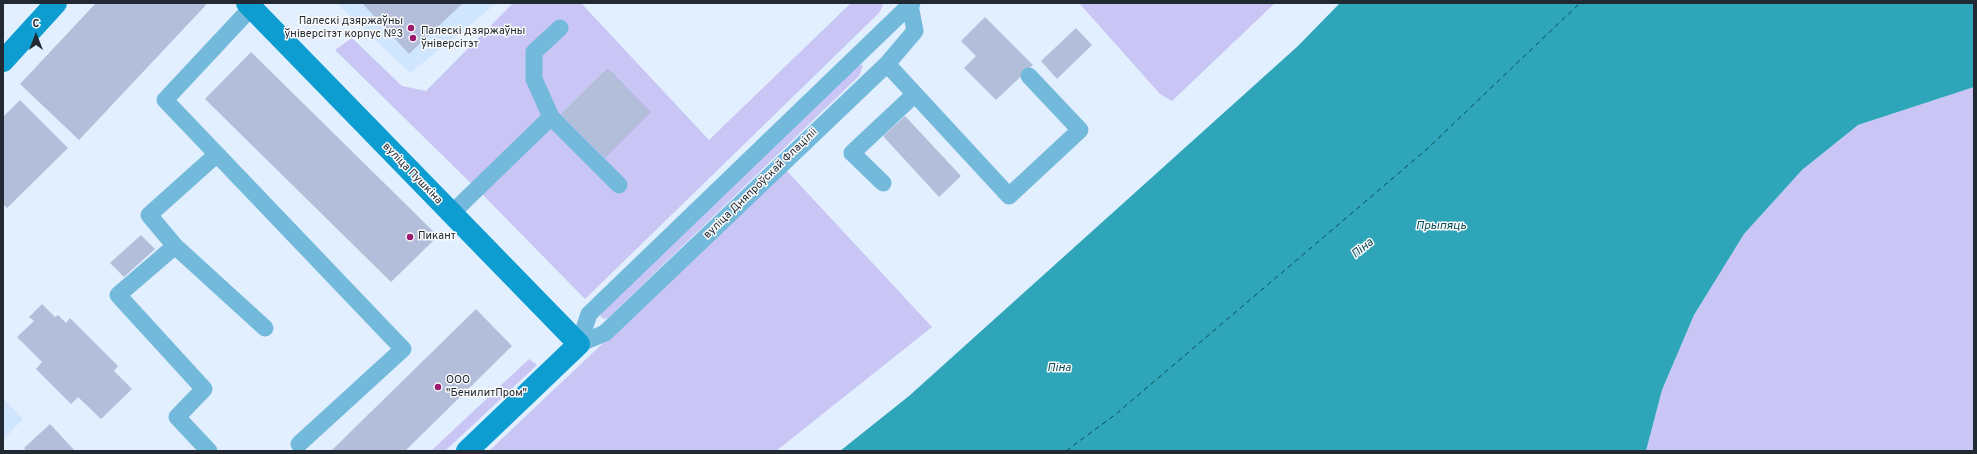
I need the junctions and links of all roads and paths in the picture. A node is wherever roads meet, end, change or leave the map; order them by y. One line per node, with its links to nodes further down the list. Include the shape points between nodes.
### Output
1 (56, 3): 5 (street)
2 (911, 4): 6 (lane, вуліца Дняпроўскай Флаціліі, via 915,31); 16 (lane, вуліца Дняпроўскай Флаціліі, via 589,314)
3 (249, 5): 10 (lane, via 165,100); 13 (street, вуліца Пушкіна)
4 (560, 28): 9 (lane, via 534,52 534,79)
5 (3, 61)
6 (887, 64): 8 (lane); 16 (lane, вуліца Дняпроўскай Флаціліі, via 605,333)
7 (1030, 76): 8 (lane, via 1080,130 1009,196)
8 (915, 94): 11 (lane, via 852,153)
9 (551, 117): 12 (lane); 13 (lane)
10 (216, 155): 14 (lane, via 150,215); 17 (lane, via 403,349)
11 (883, 184)
12 (619, 185)
13 (451, 214): 16 (street, вуліца Пушкіна)
14 (175, 246): 15 (lane); 18 (lane, via 118,295 204,389 177,417)
15 (265, 328)
16 (579, 344): 19 (street, вуліца Дняпроўскай Флаціліі)
17 (299, 444)
18 (209, 451)
19 (467, 451)

